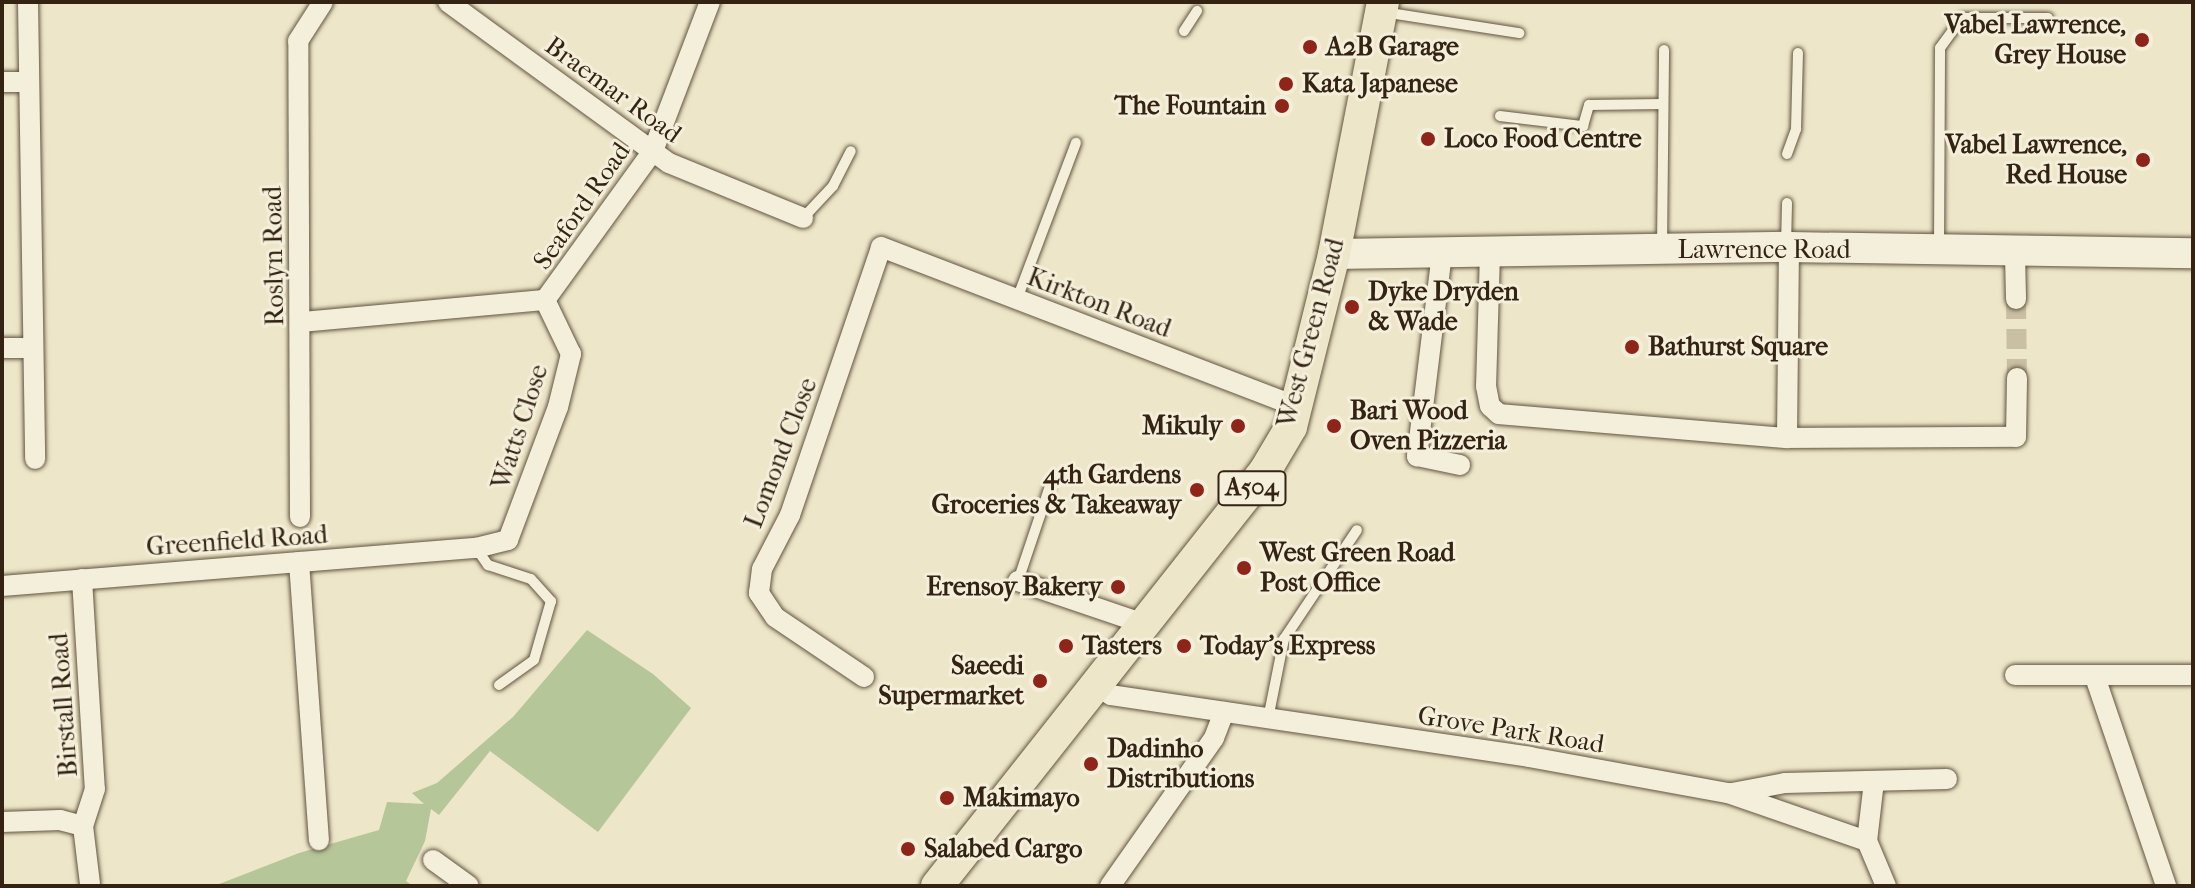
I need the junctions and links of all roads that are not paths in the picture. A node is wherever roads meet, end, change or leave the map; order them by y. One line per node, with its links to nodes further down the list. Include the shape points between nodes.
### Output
1 (28, 2): 13 (street)
2 (323, 2): 34 (street, Roslyn Road, via 298,41)
3 (448, 2): 17 (street, Braemar Road)
4 (710, 2): 17 (street, Seaford Road)
5 (1382, 7): 9 (lane); 29 (main road, West Green Road / A504)
6 (1197, 11): 8 (lane)
7 (2048, 18): 27 (lane, via 1962,18 1940,48)
8 (1184, 31)
9 (1519, 33)
10 (1664, 50): 14 (lane)
11 (1798, 53): 19 (lane, via 1796,129)
12 (2, 82): 13 (street)
13 (27, 82): 36 (street)
14 (1663, 104): 15 (lane, via 1589,105 1583,126); 24 (lane)
15 (1500, 116)
16 (1076, 143): 31 (lane)
17 (653, 151): 21 (street, Braemar Road, via 669,163); 33 (street, Seaford Road)
18 (851, 151): 21 (lane, via 833,186)
19 (1787, 154)
20 (1787, 203): 23 (lane)
21 (803, 218)
22 (881, 247): 31 (street, Kirkton Road); 53 (street, Lomond Close, via 790,515 762,569 759,593 775,617)
23 (1787, 247): 24 (street, Lawrence Road); 27 (street, Lawrence Road); 39 (street)
24 (1662, 250): 26 (street, Lawrence Road)
25 (1442, 253): 26 (street, Lawrence Road); 29 (street, Lawrence Road); 41 (street, via 1417,456)
26 (1490, 253): 39 (street, via 1486,386 1490,406 1499,414)
27 (1939, 253): 30 (street, Lawrence Road)
28 (2193, 253): 30 (street, Lawrence Road)
29 (1334, 254): 38 (main road, West Green Road / A504)
30 (2015, 254): 32 (street)
31 (1017, 299): 38 (street, Kirkton Road)
32 (2016, 299)
33 (545, 300): 34 (street, Seaford Road); 45 (street, Watts Close, via 571,354 558,407 508,540)
34 (302, 322): 43 (street, Roslyn Road)
35 (2, 348): 36 (street)
36 (33, 348): 40 (street)
37 (2017, 378): 39 (street, via 2016,437)
38 (1298, 407): 50 (main road, West Green Road / A504, via 1265,471)
39 (1787, 438)
40 (35, 459)
41 (1460, 465)
42 (1049, 489): 48 (lane)
43 (300, 517)
44 (1357, 530): 58 (lane, via 1284,639)
45 (476, 548): 46 (street, Greenfield Road); 55 (lane, via 488,565 531,579 551,601 534,660)
46 (299, 562): 47 (street, Greenfield Road); 64 (street)
47 (82, 579): 49 (street, Greenfield Road); 63 (street, Birstall Road, via 95,789)
48 (1018, 581): 50 (street)
49 (2, 586)
50 (1144, 624): 56 (main road, West Green Road / A504)
51 (2015, 675): 54 (street)
52 (2193, 675): 54 (street)
53 (864, 677)
54 (2095, 677): 73 (street)
55 (499, 685)
56 (1095, 685): 57 (street, Grove Park Road, via 1111,695); 70 (main road, West Green Road / A504)
57 (1224, 712): 58 (street, Grove Park Road); 71 (street, via 1214,738)
58 (1268, 719): 61 (street, Grove Park Road)
59 (1947, 779): 60 (street)
60 (1874, 781): 61 (street, via 1785,783); 65 (street)
61 (1728, 793): 65 (street, Grove Park Road)
62 (2, 822): 63 (street, via 60,820)
63 (83, 826): 68 (street, Birstall Road)
64 (319, 840)
65 (1867, 841): 72 (street)
66 (433, 860): 67 (street)
67 (448, 880): 69 (street)
68 (90, 884)
69 (469, 886)
70 (937, 886)
71 (1110, 886)
72 (1886, 886)
73 (2166, 886)

